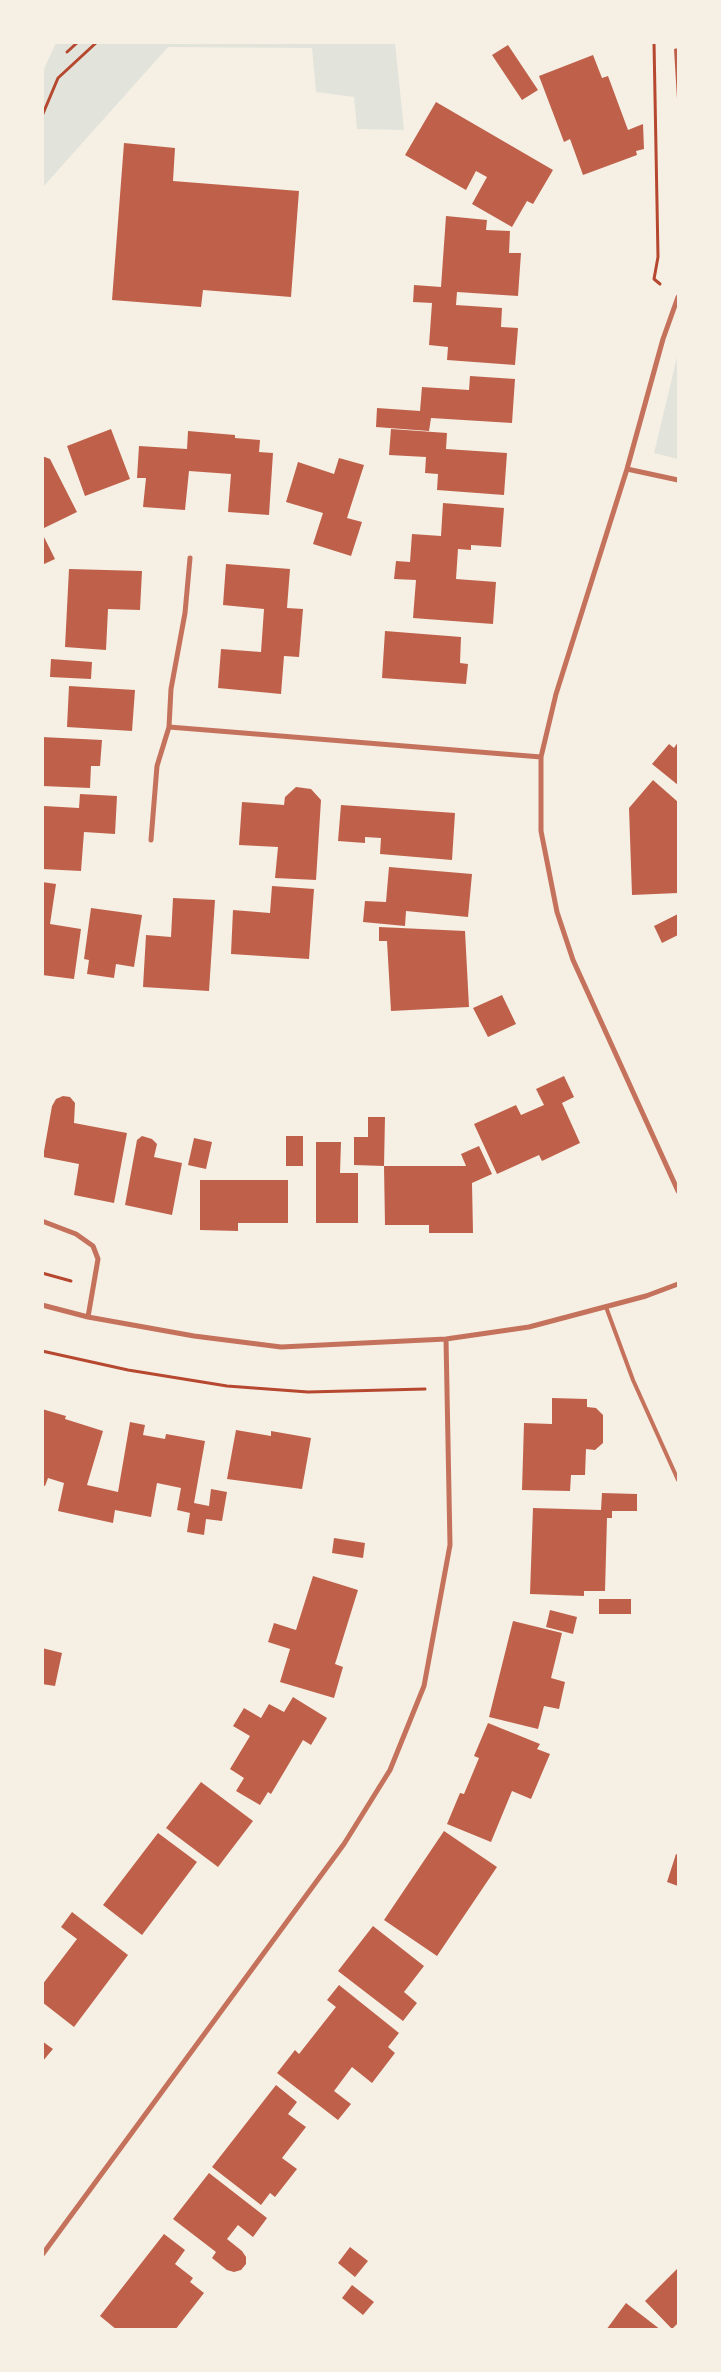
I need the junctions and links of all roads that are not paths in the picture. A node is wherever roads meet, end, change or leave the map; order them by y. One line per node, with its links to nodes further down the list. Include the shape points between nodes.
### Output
1 (677, 298): 2 (street)
2 (627, 469): 3 (street); 6 (street, via 556,694)
3 (678, 480)
4 (190, 558): 5 (street, via 185,613 171,689)
5 (169, 727): 6 (street); 7 (street, via 157,766)
6 (541, 757): 8 (street, via 541,831 557,912 574,960)
7 (151, 840)
8 (678, 1191)
9 (42, 1221): 13 (street, via 76,1234 93,1246 98,1258)
10 (678, 1284): 12 (street)
11 (42, 1305): 13 (street)
12 (606, 1307): 14 (street, via 529,1327); 15 (lane, via 633,1380)
13 (88, 1317): 14 (street, via 281,1347)
14 (446, 1339): 16 (street, via 450,1545 424,1686 390,1770 344,1844)
15 (678, 1480)
16 (42, 2255)

